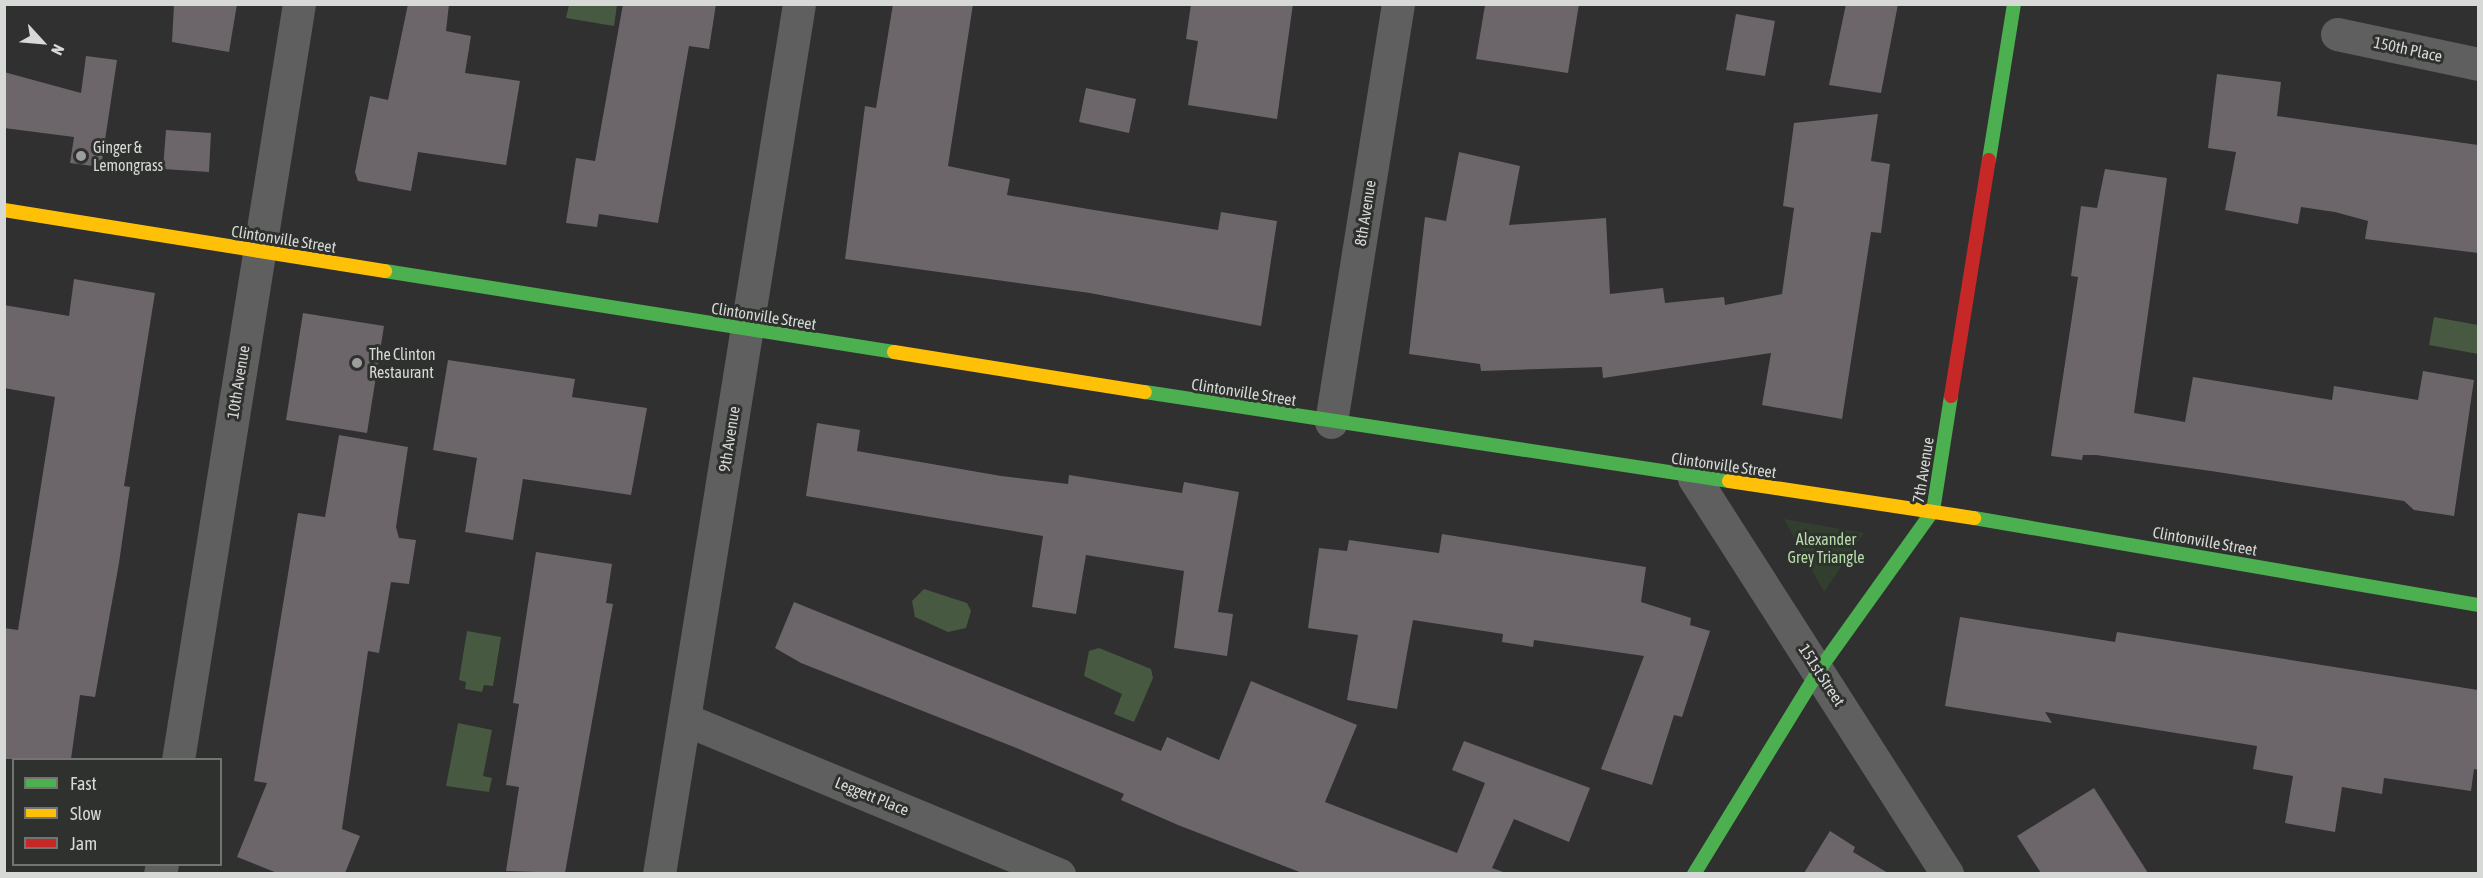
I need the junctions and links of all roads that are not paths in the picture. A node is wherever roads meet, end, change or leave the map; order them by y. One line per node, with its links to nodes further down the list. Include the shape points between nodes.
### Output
1 (299, 4): 8 (street, 10th Avenue)
2 (799, 4): 9 (street, 9th Avenue)
3 (1398, 4): 10 (street, 8th Avenue)
4 (2014, 4): 12 (street, 7th Avenue)
5 (2337, 34): 6 (street, 150th Place)
6 (2478, 64)
7 (4, 210): 8 (street, Clintonville Street)
8 (259, 252): 9 (street, Clintonville Street); 16 (street, 10th Avenue)
9 (747, 330): 10 (street, Clintonville Street); 15 (street, 9th Avenue)
10 (1331, 422): 11 (street, Clintonville Street)
11 (1694, 478): 12 (street, Clintonville Street); 14 (street, 151st Street)
12 (1933, 512): 13 (street, Clintonville Street); 14 (street, 7th Avenue)
13 (2478, 605)
14 (1819, 670): 19 (street, 7th Avenue); 20 (street, 151st Street)
15 (684, 719): 17 (street, 9th Avenue); 18 (street, Leggett Place)
16 (178, 758)
17 (659, 873)
18 (1059, 873)
19 (1694, 873)
20 (1947, 873)

